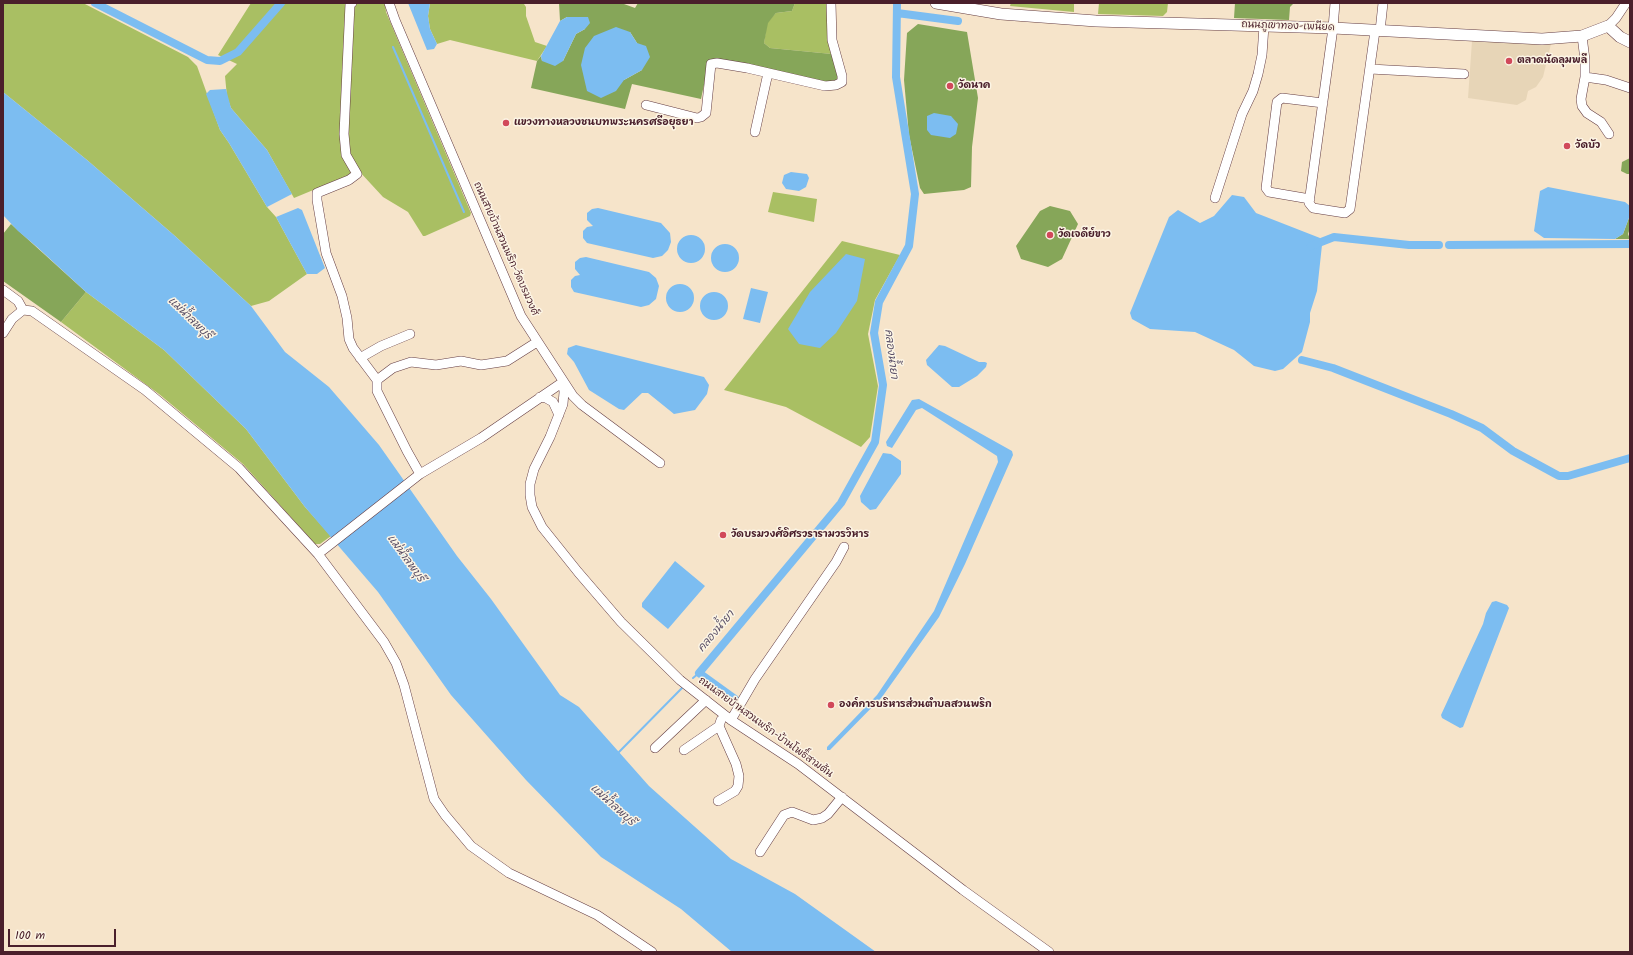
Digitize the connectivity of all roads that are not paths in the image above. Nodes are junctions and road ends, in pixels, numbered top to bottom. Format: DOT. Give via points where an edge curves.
graph roads {
  1 [pos="352,3"];
  2 [pos="389,3"];
  3 [pos="831,3"];
  4 [pos="936,3"];
  5 [pos="1335,3"];
  6 [pos="1383,3"];
  7 [pos="1626,3"];
  8 [pos="1264,26"];
  9 [pos="1608,26"];
  10 [pos="1333,28"];
  11 [pos="1378,31"];
  12 [pos="1582,36"];
  13 [pos="1630,42"];
  14 [pos="1370,69"];
  15 [pos="768,73"];
  16 [pos="1464,74"];
  17 [pos="1585,77"];
  18 [pos="1630,88"];
  19 [pos="1323,103"];
  20 [pos="646,105"];
  21 [pos="754,132"];
  22 [pos="1609,134"];
  23 [pos="1215,198"];
  24 [pos="1310,199"];
  25 [pos="3,291"];
  26 [pos="23,310"];
  27 [pos="3,333"];
  28 [pos="410,334"];
  29 [pos="537,342"];
  30 [pos="360,358"];
  31 [pos="377,380"];
  32 [pos="563,382"];
  33 [pos="540,397"];
  34 [pos="559,415"];
  35 [pos="660,463"];
  36 [pos="418,476"];
  37 [pos="844,547"];
  38 [pos="318,554"];
  39 [pos="706,700"];
  40 [pos="722,713"];
  41 [pos="731,720"];
  42 [pos="719,726"];
  43 [pos="655,748"];
  44 [pos="684,750"];
  45 [pos="842,797"];
  46 [pos="718,801"];
  47 [pos="760,852"];
  48 [pos="652,952"];
  49 [pos="1049,952"];
  1 -- 30 [label="street" via="344,134 346,155 357,174 317,193 317,200 326,253 342,296 349,339"];
  2 -- 29 [label="street, ถนนสายบ้านสวนพริก-วัดบรมวงศ์" via="509,290"];
  3 -- 15 [label="street" via="832,40 842,82 825,86"];
  4 -- 8 [label="main road, ถนนภูเขาทอง-เพนียด" via="1030,17"];
  5 -- 10 [label="street"];
  6 -- 11 [label="street"];
  7 -- 9 [label="street, ถนนภูเขาทอง-เพนียด"];
  8 -- 10 [label="main road, ถนนภูเขาทอง-เพนียด"];
  8 -- 23 [label="street" via="1258,74 1242,114"];
  9 -- 12 [label="main road, ถนนภูเขาทอง-เพนียด"];
  9 -- 13 [label="main road"];
  10 -- 11 [label="main road, ถนนภูเขาทอง-เพนียด"];
  10 -- 19 [label="street"];
  11 -- 12 [label="main road, ถนนภูเขาทอง-เพนียด" via="1542,39"];
  11 -- 14 [label="street"];
  12 -- 17 [label="street"];
  14 -- 16 [label="street"];
  14 -- 24 [label="street" via="1350,209 1345,213 1313,208 1310,206"];
  15 -- 20 [label="street" via="711,64 706,113 702,117 697,118"];
  15 -- 21 [label="street"];
  17 -- 18 [label="street" via="1606,80"];
  17 -- 22 [label="street" via="1582,106 1587,113 1601,122"];
  19 -- 24 [label="street"];
  19 -- 24 [label="street" via="1282,98 1277,102 1267,191"];
  25 -- 26 [label="street" via="18,301"];
  26 -- 27 [label="street" via="12,319"];
  26 -- 38 [label="street" via="32,312 145,390 239,468"];
  28 -- 30 [label="street"];
  29 -- 31 [label="street" via="507,361 481,365 461,361 436,365 411,362 393,368"];
  29 -- 32 [label="street, ถนนสายบ้านสวนพริก-วัดบรมวงศ์"];
  30 -- 31 [label="street"];
  31 -- 36 [label="street" via="377,391"];
  32 -- 33 [label="street"];
  32 -- 34 [label="street, ถนนสายบ้านสวนพริก-บ้านโพธิ์สามต้น" via="564,392"];
  32 -- 35 [label="street, ถนนสายบ้านสวนพริก-วัดบรมวงศ์" via="582,405"];
  33 -- 34 [label="street" via="552,402"];
  33 -- 36 [label="street" via="481,438"];
  34 -- 39 [label="street, ถนนสายบ้านสวนพริก-บ้านโพธิ์สามต้น" via="534,469 530,484 532,507 542,527 621,622 680,680"];
  36 -- 38 [label="street"];
  37 -- 41 [label="street" via="755,678"];
  38 -- 48 [label="street" via="384,642 396,663 434,798 456,830 471,846 509,873 597,915"];
  39 -- 40 [label="street, ถนนสายบ้านสวนพริก-บ้านโพธิ์สามต้น"];
  39 -- 43 [label="street"];
  40 -- 41 [label="street, ถนนสายบ้านสวนพริก-บ้านโพธิ์สามต้น"];
  40 -- 42 [label="street"];
  41 -- 45 [label="street, ถนนสายบ้านสวนพริก-บ้านโพธิ์สามต้น" via="798,764"];
  42 -- 44 [label="street"];
  42 -- 46 [label="street" via="739,776 735,791"];
  45 -- 47 [label="street" via="822,818 812,820 792,812 784,815"];
  45 -- 49 [label="street, ถนนสายบ้านสวนพริก-บ้านโพธิ์สามต้น"];
}
